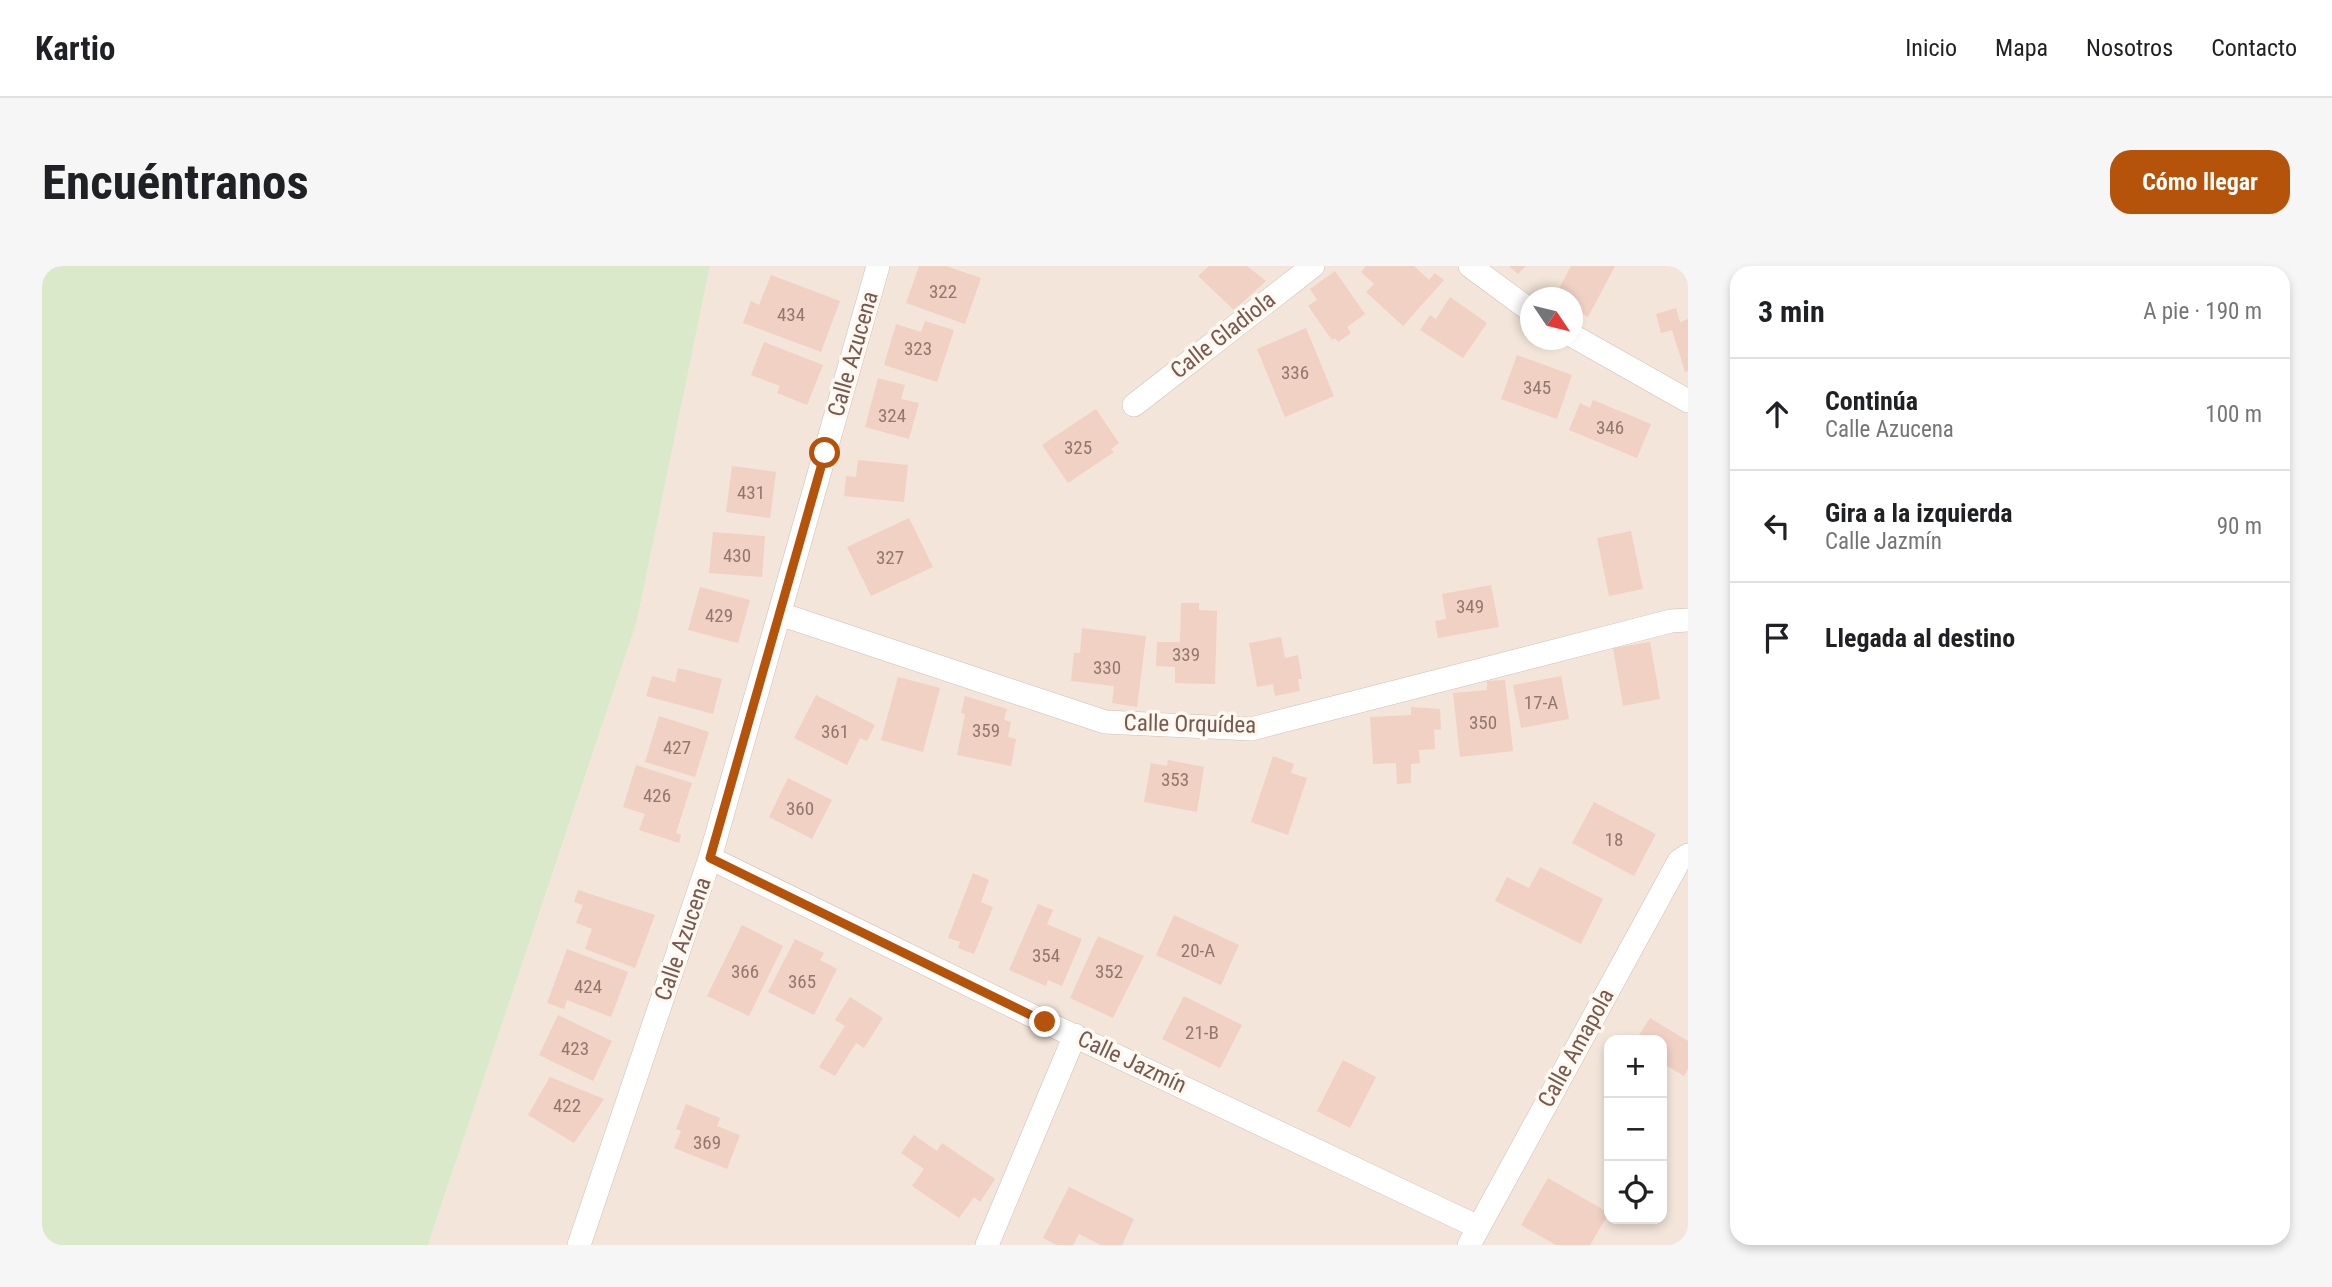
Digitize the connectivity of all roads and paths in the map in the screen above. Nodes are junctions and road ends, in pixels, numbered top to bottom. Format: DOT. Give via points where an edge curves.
graph roads {
  1 [pos="878,266"];
  2 [pos="1313,266"];
  3 [pos="1470,266"];
  4 [pos="1520,303"];
  5 [pos="1583,342"];
  6 [pos="1688,401"];
  7 [pos="1134,405"];
  8 [pos="780,614"];
  9 [pos="1688,620"];
  10 [pos="1688,855"];
  11 [pos="710,858"];
  12 [pos="1075,1035"];
  13 [pos="1474,1236"];
  14 [pos="579,1245"];
  15 [pos="987,1245"];
  1 -- 8 [label="street, Calle Azucena"];
  2 -- 7 [label="street, Calle Gladiola"];
  3 -- 4 [label="street"];
  5 -- 6 [label="street"];
  8 -- 9 [label="street, Calle Orquídea" via="1105,722 1251,729"];
  8 -- 11 [label="street, Calle Azucena"];
  10 -- 13 [label="street, Calle Amapola" via="1679,861"];
  11 -- 12 [label="street, Calle Jazmín"];
  11 -- 14 [label="street, Calle Azucena"];
  12 -- 13 [label="street, Calle Jazmín"];
  12 -- 15 [label="street"];
}
